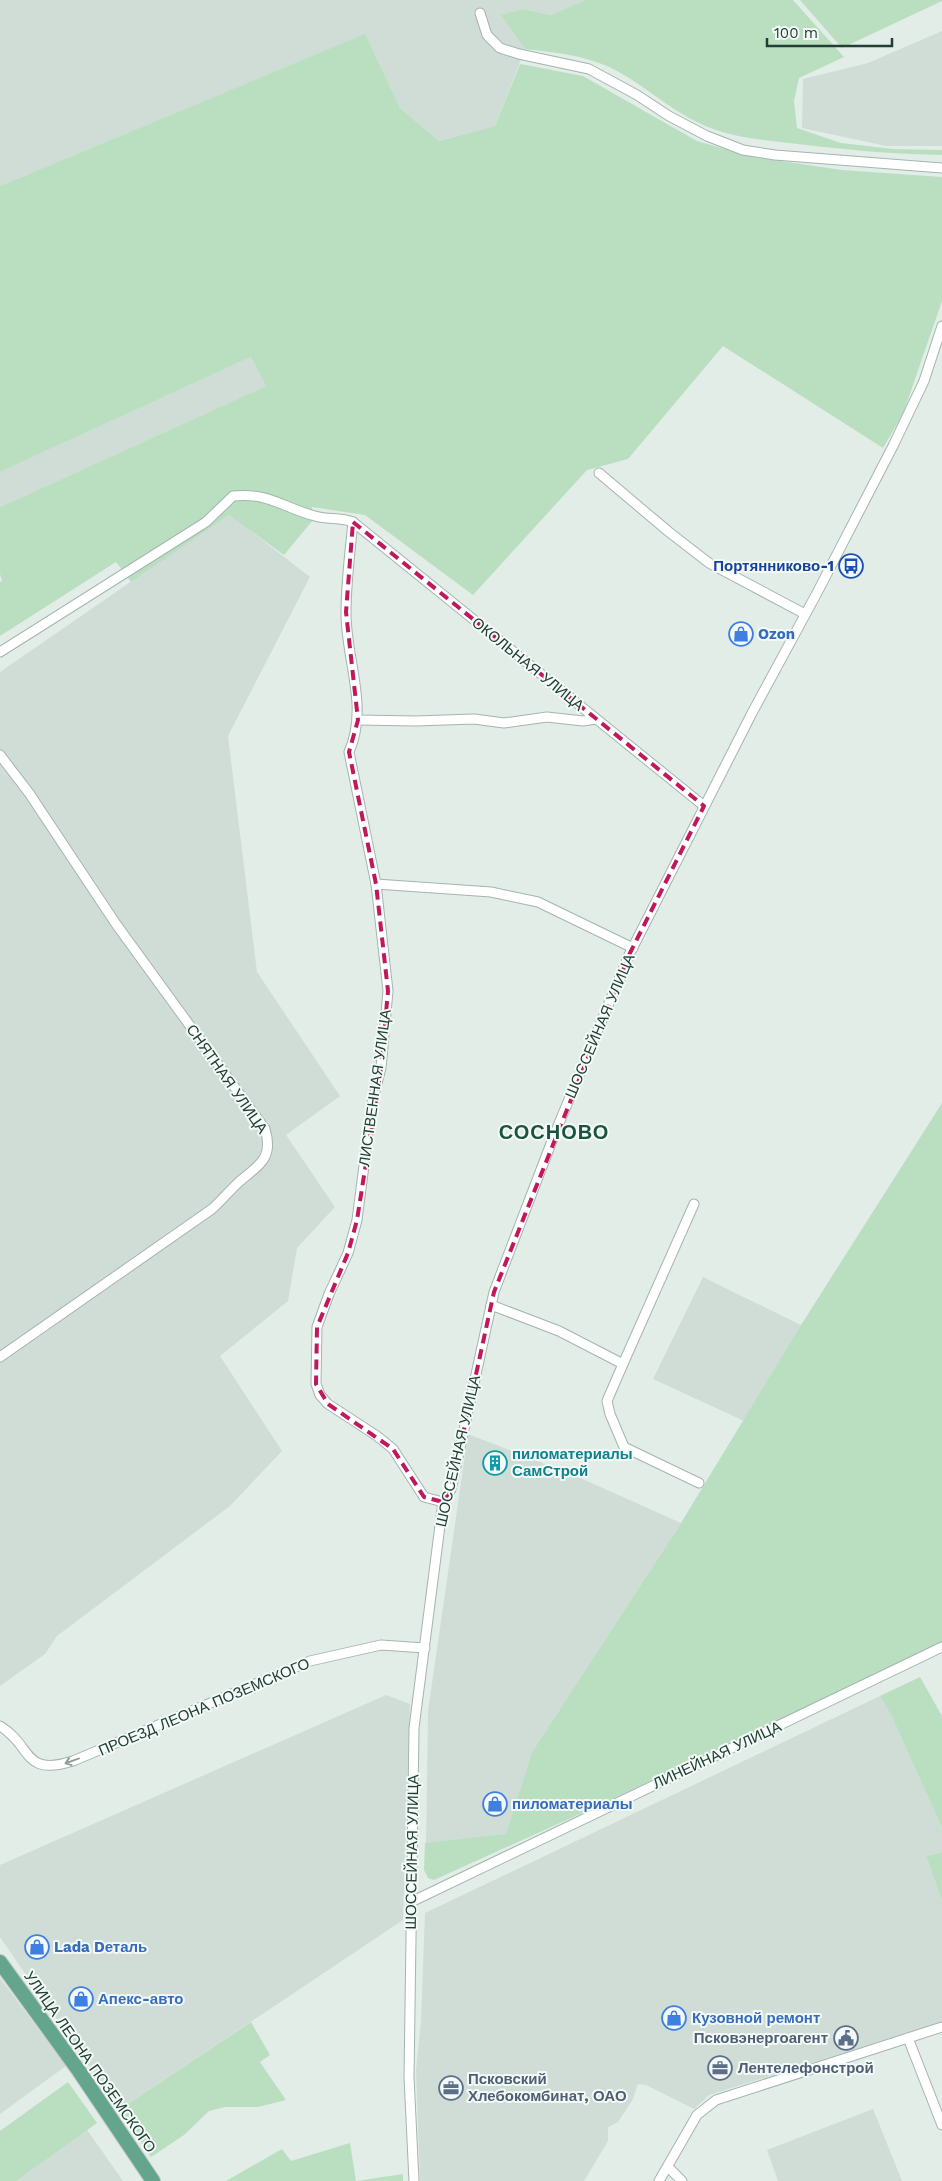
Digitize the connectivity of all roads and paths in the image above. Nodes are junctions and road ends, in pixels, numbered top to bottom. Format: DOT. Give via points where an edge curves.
graph roads {
  1 [pos="480,13"];
  2 [pos="942,168"];
  3 [pos="942,326"];
  4 [pos="599,473"];
  5 [pos="353,522"];
  6 [pos="806,614"];
  7 [pos="0,652"];
  8 [pos="596,719"];
  9 [pos="358,720"];
  10 [pos="0,755"];
  11 [pos="704,806"];
  12 [pos="376,884"];
  13 [pos="633,948"];
  14 [pos="694,1204"];
  15 [pos="491,1305"];
  16 [pos="0,1357"];
  17 [pos="623,1364"];
  18 [pos="699,1483"];
  19 [pos="443,1502"];
  20 [pos="942,1647"];
  21 [pos="425,1648"];
  22 [pos="0,1726"];
  23 [pos="411,1902"];
  24 [pos="0,1962"];
  25 [pos="942,2027"];
  26 [pos="908,2038"];
  27 [pos="942,2125"];
  28 [pos="668,2167"];
  29 [pos="153,2181"];
  30 [pos="414,2181"];
  31 [pos="659,2181"];
  32 [pos="682,2181"];
  1 -- 2 [label="street" via="487,35 500,48 589,68 669,116 742,150"];
  3 -- 6 [label="street, ШОССЕЙНАЯ УЛИЦА" via="924,380"];
  4 -- 6 [label="street" via="709,563"];
  5 -- 7 [label="street" via="316,517 254,494 233,496 206,522"];
  5 -- 8 [label="street, ОКОЛЬНАЯ УЛИЦА"];
  5 -- 9 [label="street, ЛИСТВЕННАЯ УЛИЦА" via="346,612 347,646"];
  6 -- 11 [label="street, ШОССЕЙНАЯ УЛИЦА"];
  8 -- 9 [label="street" via="583,721 547,717 504,723 474,719"];
  8 -- 11 [label="street, ОКОЛЬНАЯ УЛИЦА"];
  9 -- 12 [label="street, ЛИСТВЕННАЯ УЛИЦА" via="350,752"];
  10 -- 16 [label="street, СНЯТНАЯ УЛИЦА" via="116,924 265,1129 268,1144 262,1164 212,1209"];
  11 -- 13 [label="street, ШОССЕЙНАЯ УЛИЦА"];
  12 -- 13 [label="street" via="492,892 538,902"];
  12 -- 19 [label="street, ЛИСТВЕННАЯ УЛИЦА" via="388,991 381,1068 372,1103 348,1253 317,1327 316,1384 328,1404 393,1450 424,1497"];
  13 -- 15 [label="street, ШОССЕЙНАЯ УЛИЦА" via="555,1133"];
  14 -- 17 [label="street"];
  15 -- 17 [label="street" via="560,1331"];
  15 -- 19 [label="street, ШОССЕЙНАЯ УЛИЦА" via="451,1488"];
  17 -- 18 [label="street" via="607,1401 624,1447"];
  19 -- 21 [label="street, ШОССЕЙНАЯ УЛИЦА"];
  20 -- 23 [label="street, ЛИНЕЙНАЯ УЛИЦА"];
  21 -- 22 [label="street, ПРОЕЗД ЛЕОНА ПОЗЕМСКОГО, one-way" via="381,1645 310,1661 57,1766 36,1762"];
  21 -- 23 [label="street, ШОССЕЙНАЯ УЛИЦА" via="414,1728"];
  23 -- 30 [label="street, ШОССЕЙНАЯ УЛИЦА" via="409,2078"];
  24 -- 29 [label="main road, УЛИЦА ЛЕОНА ПОЗЕМСКОГО"];
  25 -- 26 [label="street"];
  26 -- 27 [label="street"];
  26 -- 28 [label="street" via="716,2100 696,2115"];
  28 -- 31 [label="street"];
  28 -- 32 [label="street"];
}
